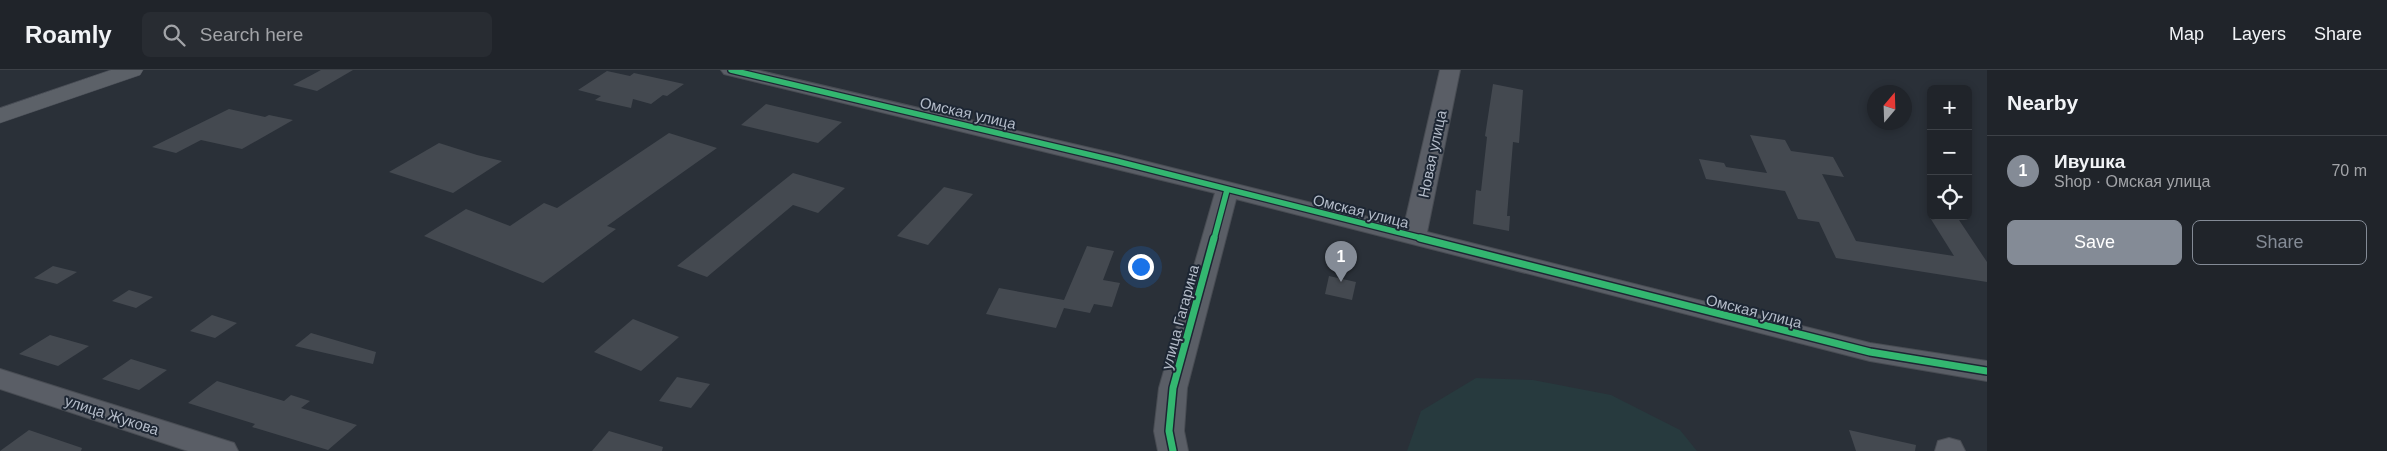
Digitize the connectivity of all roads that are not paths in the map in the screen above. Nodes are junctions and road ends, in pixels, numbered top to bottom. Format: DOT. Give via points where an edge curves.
graph roads {
  1 [pos="96,70"];
  2 [pos="132,70"];
  3 [pos="731,70"];
  4 [pos="1450,70"];
  5 [pos="0,102"];
  6 [pos="0,116"];
  7 [pos="1227,190"];
  8 [pos="1414,237"];
  9 [pos="1987,371"];
  10 [pos="0,379"];
  11 [pos="1167,444"];
  12 [pos="224,451"];
  1 -- 5 [label="main road"];
  2 -- 6 [label="main road"];
  3 -- 7 [label="street, Омская улица"];
  4 -- 8 [label="street, Новая улица"];
  7 -- 8 [label="street, Омская улица"];
  7 -- 11 [label="street, улица Гагарина" via="1173,388"];
  8 -- 9 [label="street, Омская улица" via="1870,352"];
  10 -- 12 [label="street, улица Жукова"];
}
